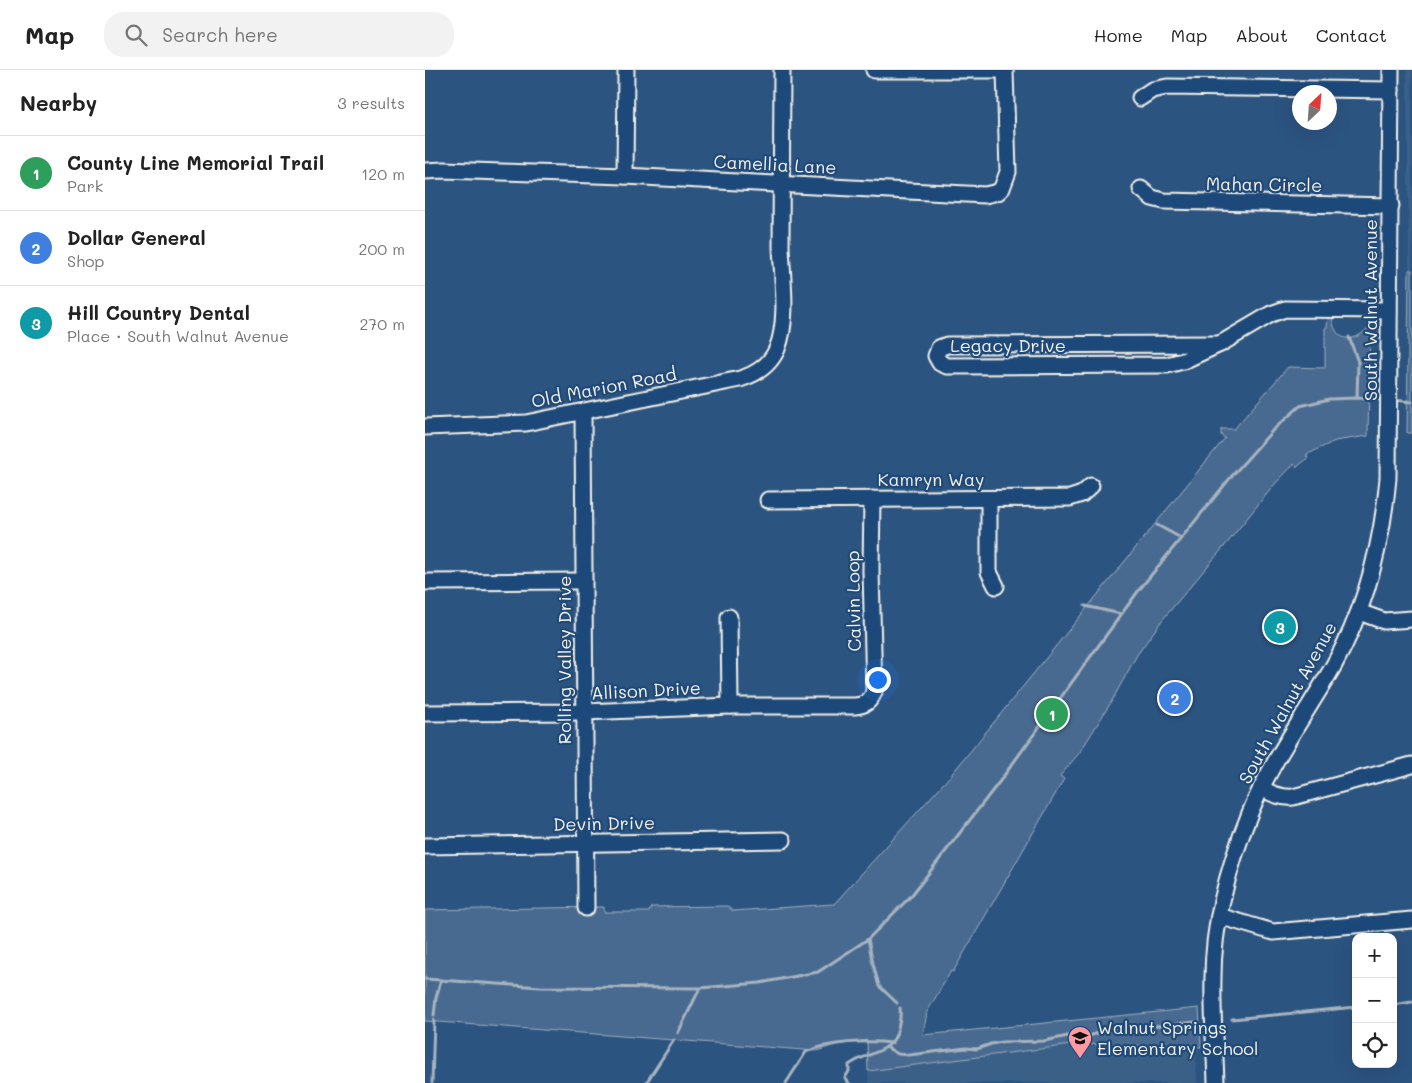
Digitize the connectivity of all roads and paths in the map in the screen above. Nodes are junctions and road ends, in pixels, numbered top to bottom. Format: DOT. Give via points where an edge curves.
graph roads {
  1 [pos="626,70"];
  2 [pos="782,70"];
  3 [pos="874,70"];
  4 [pos="1005,70"];
  5 [pos="1391,70"];
  6 [pos="1391,90"];
  7 [pos="1139,98"];
  8 [pos="425,171"];
  9 [pos="625,176"];
  10 [pos="781,184"];
  11 [pos="1141,189"];
  12 [pos="1391,206"];
  13 [pos="1389,310"];
  14 [pos="1220,344"];
  15 [pos="583,412"];
  16 [pos="425,427"];
  17 [pos="1091,486"];
  18 [pos="989,498"];
  19 [pos="872,499"];
  20 [pos="768,500"];
  21 [pos="584,581"];
  22 [pos="425,582"];
  23 [pos="996,586"];
  24 [pos="1359,612"];
  25 [pos="729,617"];
  26 [pos="1412,620"];
  27 [pos="869,701"];
  28 [pos="730,706"];
  29 [pos="584,712"];
  30 [pos="425,713"];
  31 [pos="1412,765"];
  32 [pos="1261,788"];
  33 [pos="783,840"];
  34 [pos="585,843"];
  35 [pos="425,846"];
  36 [pos="586,908"];
  37 [pos="1219,916"];
  38 [pos="1412,920"];
  39 [pos="1216,1083"];
  1 -- 9 [label="street"];
  2 -- 10 [label="street"];
  3 -- 4 [label="street"];
  4 -- 10 [label="street, Camellia Lane" via="1008,172 998,192 985,195"];
  5 -- 6 [label="street, South Walnut Avenue"];
  6 -- 7 [label="street" via="1167,87 1152,90"];
  6 -- 12 [label="street, South Walnut Avenue"];
  8 -- 9 [label="street, Camellia Lane"];
  9 -- 10 [label="street, Camellia Lane"];
  10 -- 15 [label="street, Old Marion Road" via="783,313 777,349 764,367 749,377"];
  11 -- 12 [label="street, Mahan Circle" via="1152,198 1165,201"];
  12 -- 13 [label="street, South Walnut Avenue"];
  13 -- 14 [label="street, Legacy Drive" via="1351,315 1292,308 1278,311"];
  13 -- 24 [label="street, South Walnut Avenue" via="1388,478 1378,551"];
  14 -- 14 [label="street, Legacy Drive" via="947,345 939,348 937,356 939,363 947,366 1167,365"];
  15 -- 16 [label="street, Old Marion Road" via="517,424"];
  15 -- 21 [label="street, Rolling Valley Drive"];
  17 -- 18 [label="street, Kamryn Way" via="1070,498"];
  18 -- 19 [label="street, Kamryn Way"];
  18 -- 23 [label="street" via="989,572"];
  19 -- 20 [label="street, Kamryn Way"];
  19 -- 27 [label="street, Calvin Loop" via="874,692"];
  21 -- 22 [label="street"];
  21 -- 29 [label="street, Rolling Valley Drive"];
  24 -- 26 [label="street" via="1384,621"];
  24 -- 32 [label="street, South Walnut Avenue" via="1334,665"];
  25 -- 28 [label="street"];
  27 -- 28 [label="street, Allison Drive" via="855,706"];
  28 -- 29 [label="street, Allison Drive"];
  29 -- 30 [label="street, Allison Drive"];
  29 -- 34 [label="street, Rolling Valley Drive"];
  31 -- 32 [label="street" via="1293,797 1284,798"];
  32 -- 37 [label="street, South Walnut Avenue" via="1231,863"];
  33 -- 34 [label="street, Devin Drive"];
  34 -- 35 [label="street, Devin Drive"];
  34 -- 36 [label="street, Rolling Valley Drive"];
  37 -- 38 [label="street" via="1273,932"];
  37 -- 39 [label="street, South Walnut Avenue" via="1213,977"];
}
